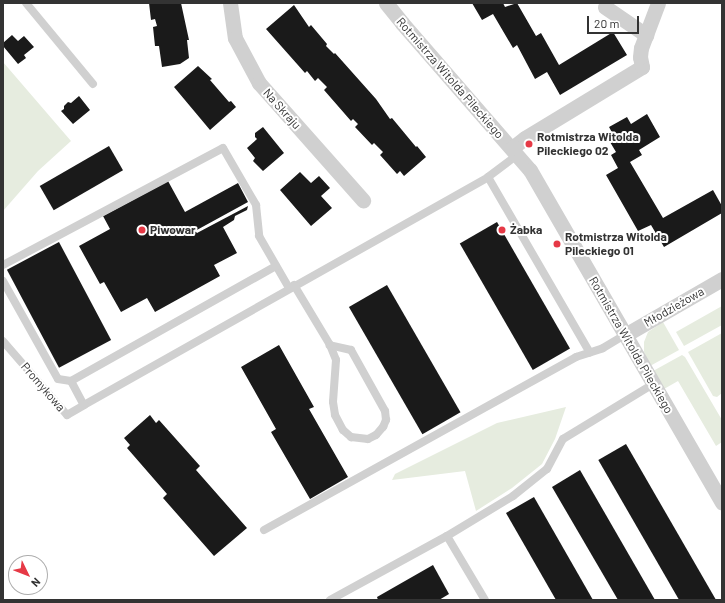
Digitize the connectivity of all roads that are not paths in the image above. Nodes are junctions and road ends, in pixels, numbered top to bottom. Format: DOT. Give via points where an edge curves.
graph roads {
  1 [pos="26,3"];
  2 [pos="230,3"];
  3 [pos="386,3"];
  4 [pos="658,3"];
  5 [pos="605,7"];
  6 [pos="646,35"];
  7 [pos="94,84"];
  8 [pos="515,151"];
  9 [pos="488,177"];
  10 [pos="363,200"];
  11 [pos="3,265"];
  12 [pos="276,266"];
  13 [pos="722,280"];
  14 [pos="3,281"];
  15 [pos="291,287"];
  16 [pos="625,335"];
  17 [pos="3,341"];
  18 [pos="330,345"];
  19 [pos="590,353"];
  20 [pos="71,381"];
  21 [pos="653,384"];
  22 [pos="84,405"];
  23 [pos="722,503"];
  24 [pos="264,530"];
  25 [pos="447,536"];
  26 [pos="330,600"];
  27 [pos="484,600"];
  1 -- 7 [label="lane"];
  2 -- 10 [label="street, Na Skraju" via="235,38 259,83"];
  3 -- 8 [label="street, Rotmistrza Witolda Pileckiego"];
  4 -- 6 [label="street"];
  5 -- 6 [label="street"];
  6 -- 8 [label="street" via="641,48 642,67 525,138"];
  8 -- 9 [label="lane"];
  8 -- 16 [label="street, Rotmistrza Witolda Pileckiego" via="534,177"];
  9 -- 15 [label="lane"];
  9 -- 19 [label="lane"];
  11 -- 12 [label="lane" via="223,148 256,205 259,236"];
  12 -- 15 [label="lane"];
  12 -- 20 [label="lane"];
  13 -- 16 [label="street, Młodzieżowa"];
  14 -- 20 [label="lane" via="58,379"];
  15 -- 18 [label="lane"];
  15 -- 22 [label="lane"];
  16 -- 19 [label="lane"];
  16 -- 21 [label="street, Rotmistrza Witolda Pileckiego"];
  17 -- 22 [label="lane, Promykowa" via="67,414"];
  18 -- 18 [label="lane" via="336,360 333,402 335,416 343,430 351,437 368,439 383,427 386,411 351,350"];
  19 -- 24 [label="lane" via="576,357"];
  20 -- 22 [label="lane"];
  21 -- 23 [label="street, Rotmistrza Witolda Pileckiego"];
  21 -- 25 [label="lane" via="563,439 547,469 535,480"];
  25 -- 26 [label="lane"];
  25 -- 27 [label="lane"];
}
